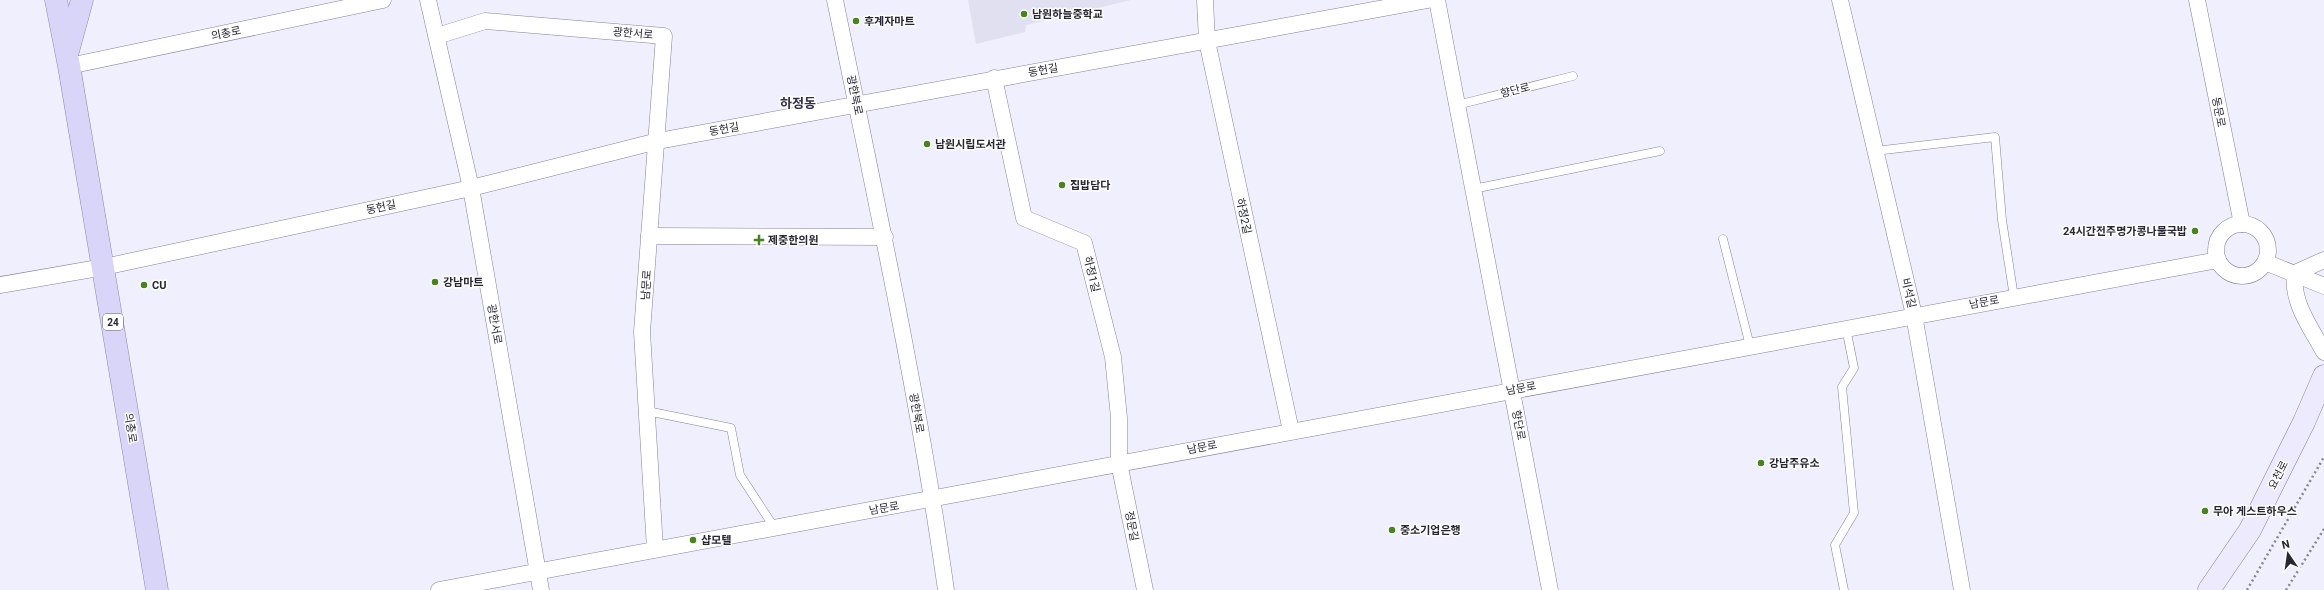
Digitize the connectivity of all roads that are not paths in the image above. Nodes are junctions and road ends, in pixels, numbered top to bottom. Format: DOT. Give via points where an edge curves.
graph roads {
  1 [pos="56,0"];
  2 [pos="82,0"];
  3 [pos="384,0"];
  4 [pos="428,0"];
  5 [pos="835,0"];
  6 [pos="1205,0"];
  7 [pos="1428,0"];
  8 [pos="1437,0"];
  9 [pos="1840,0"];
  10 [pos="2197,0"];
  11 [pos="437,36"];
  12 [pos="1206,41"];
  13 [pos="68,60"];
  14 [pos="1573,76"];
  15 [pos="994,78"];
  16 [pos="856,104"];
  17 [pos="1457,104"];
  18 [pos="658,141"];
  19 [pos="1660,151"];
  20 [pos="1876,151"];
  21 [pos="471,188"];
  22 [pos="1473,189"];
  23 [pos="2242,224"];
  24 [pos="649,236"];
  25 [pos="885,237"];
  26 [pos="1723,239"];
  27 [pos="2218,260"];
  28 [pos="2324,260"];
  29 [pos="2265,262"];
  30 [pos="104,267"];
  31 [pos="2295,273"];
  32 [pos="0,285"];
  33 [pos="2324,286"];
  34 [pos="2014,297"];
  35 [pos="1914,315"];
  36 [pos="1846,328"];
  37 [pos="1750,346"];
  38 [pos="2324,352"];
  39 [pos="2324,376"];
  40 [pos="1512,390"];
  41 [pos="647,410"];
  42 [pos="1291,431"];
  43 [pos="1119,463"];
  44 [pos="933,500"];
  45 [pos="774,527"];
  46 [pos="655,549"];
  47 [pos="538,573"];
  48 [pos="157,590"];
  49 [pos="439,590"];
  50 [pos="541,590"];
  51 [pos="946,590"];
  52 [pos="1145,590"];
  53 [pos="1550,590"];
  54 [pos="1844,590"];
  55 [pos="1962,590"];
  56 [pos="2209,590"];
  1 -- 13 [label="main road, 의총로 / 24"];
  2 -- 13 [label="main road, 24"];
  3 -- 13 [label="street, 의총로"];
  4 -- 11 [label="street, 광한서로"];
  5 -- 16 [label="street, 광한북로"];
  6 -- 12 [label="street, 하정2길"];
  7 -- 12 [label="street, 동헌길"];
  8 -- 17 [label="street, 향단로"];
  9 -- 20 [label="street, 비석길"];
  10 -- 23 [label="street, 동문로"];
  11 -- 18 [label="street, 광한서로" via="485,21 664,36"];
  11 -- 21 [label="street, 광한서로"];
  12 -- 15 [label="street, 동헌길"];
  12 -- 42 [label="street, 하정2길"];
  13 -- 30 [label="main road, 의총로 / 24"];
  14 -- 17 [label="lane, 향단로"];
  15 -- 16 [label="street, 동헌길"];
  15 -- 43 [label="street, 하정1길" via="1024,218 1084,243 1113,357 1119,418"];
  16 -- 18 [label="street, 동헌길"];
  16 -- 25 [label="street, 광한북로"];
  17 -- 22 [label="street, 향단로"];
  18 -- 21 [label="street, 동헌길"];
  18 -- 24 [label="street, 남문로"];
  19 -- 22 [label="lane"];
  20 -- 34 [label="lane" via="1995,137 2002,220"];
  20 -- 35 [label="street, 비석길"];
  21 -- 30 [label="street, 동헌길"];
  21 -- 47 [label="street, 광한서로"];
  22 -- 40 [label="street, 향단로"];
  23 -- 27 [label="street" via="2226,229 2220,235 2216,251"];
  23 -- 29 [label="street" via="2258,229 2264,235 2268,250"];
  24 -- 25 [label="street"];
  24 -- 41 [label="street, 남문로" via="642,332"];
  25 -- 44 [label="street, 광한북로"];
  26 -- 37 [label="lane"];
  27 -- 29 [label="street" via="2229,272 2244,276 2258,270"];
  27 -- 34 [label="street, 남문로"];
  28 -- 31 [label="street"];
  29 -- 31 [label="street"];
  30 -- 32 [label="street"];
  30 -- 48 [label="main road, 의총로 / 24"];
  31 -- 33 [label="street"];
  31 -- 38 [label="street" via="2294,283 2299,304"];
  34 -- 35 [label="street, 남문로"];
  35 -- 36 [label="street, 남문로"];
  35 -- 55 [label="street, 비석길"];
  36 -- 37 [label="street, 남문로"];
  36 -- 54 [label="lane" via="1854,368 1842,387 1854,513 1835,545"];
  37 -- 40 [label="street, 남문로"];
  39 -- 56 [label="street, 요천로" via="2250,530"];
  40 -- 42 [label="street, 남문로"];
  40 -- 53 [label="street, 향단로"];
  41 -- 45 [label="lane" via="731,428 740,475"];
  41 -- 46 [label="street, 남문로"];
  42 -- 43 [label="street, 남문로"];
  43 -- 44 [label="street, 남문로"];
  43 -- 52 [label="street, 정문길"];
  44 -- 45 [label="street, 남문로"];
  44 -- 51 [label="street, 광한북로"];
  45 -- 46 [label="street, 남문로"];
  46 -- 47 [label="street, 남문로"];
  47 -- 49 [label="street, 남문로"];
  47 -- 50 [label="street, 광한서로"];
}
